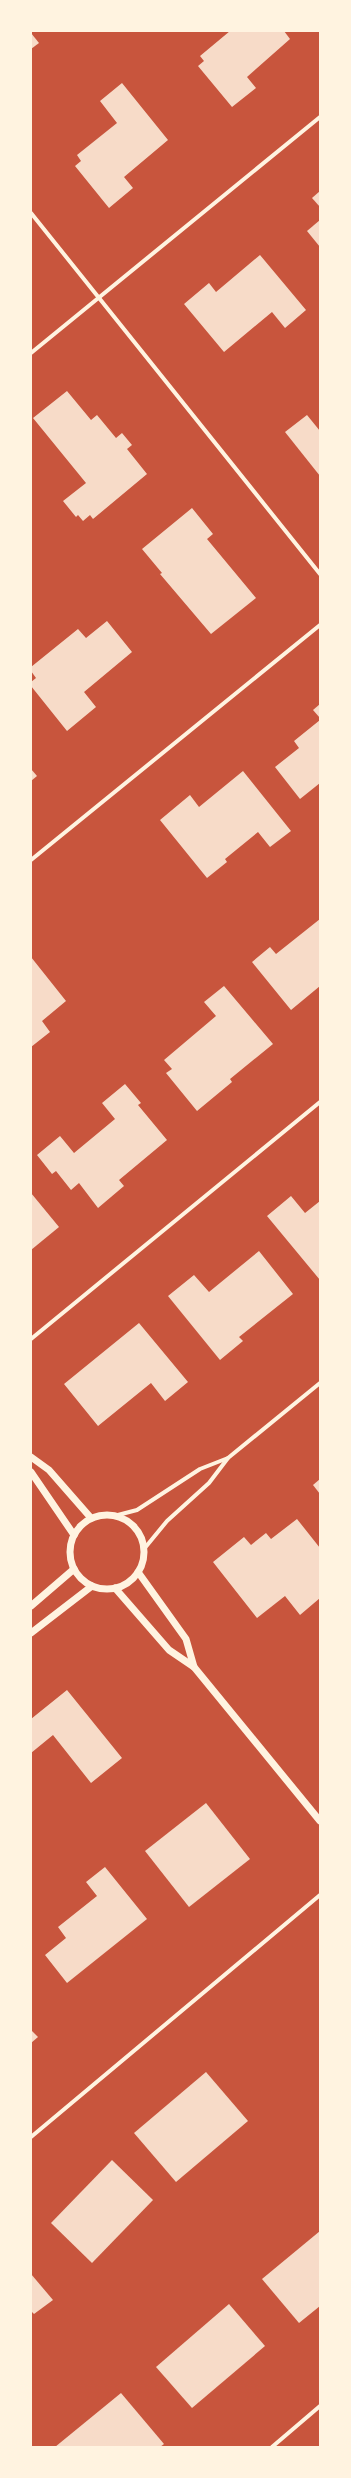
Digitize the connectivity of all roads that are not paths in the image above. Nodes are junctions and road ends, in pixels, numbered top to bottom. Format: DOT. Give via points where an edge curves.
graph roads {
  1 [pos="320,117"];
  2 [pos="31,213"];
  3 [pos="100,298"];
  4 [pos="31,353"];
  5 [pos="320,574"];
  6 [pos="320,625"];
  7 [pos="31,860"];
  8 [pos="320,1102"];
  9 [pos="31,1339"];
  10 [pos="320,1383"];
  11 [pos="31,1457"];
  12 [pos="228,1458"];
  13 [pos="31,1472"];
  14 [pos="114,1516"];
  15 [pos="91,1518"];
  16 [pos="74,1535"];
  17 [pos="144,1549"];
  18 [pos="74,1569"];
  19 [pos="138,1572"];
  20 [pos="92,1586"];
  21 [pos="115,1588"];
  22 [pos="31,1606"];
  23 [pos="31,1633"];
  24 [pos="194,1667"];
  25 [pos="320,1821"];
  26 [pos="320,1895"];
  27 [pos="31,2137"];
  28 [pos="320,2406"];
  29 [pos="272,2447"];
  1 -- 3 [label="street"];
  2 -- 3 [label="street"];
  3 -- 4 [label="street"];
  3 -- 5 [label="street"];
  6 -- 7 [label="street"];
  8 -- 9 [label="street"];
  10 -- 12 [label="street"];
  11 -- 15 [label="street" via="49,1470"];
  12 -- 14 [label="street" via="200,1468 137,1510"];
  12 -- 17 [label="street" via="209,1483 167,1521"];
  13 -- 16 [label="street"];
  14 -- 15 [label="street" via="102,1515"];
  14 -- 17 [label="street" via="135,1527"];
  15 -- 16 [label="street" via="81,1525"];
  16 -- 18 [label="street" via="70,1546 70,1558"];
  17 -- 19 [label="street" via="143,1561"];
  18 -- 20 [label="street"];
  18 -- 22 [label="street"];
  19 -- 21 [label="street" via="132,1579"];
  19 -- 24 [label="street" via="186,1638"];
  20 -- 21 [label="street"];
  20 -- 23 [label="street"];
  21 -- 24 [label="street" via="169,1650"];
  24 -- 25 [label="street"];
  26 -- 27 [label="street"];
  28 -- 29 [label="street"];
}
